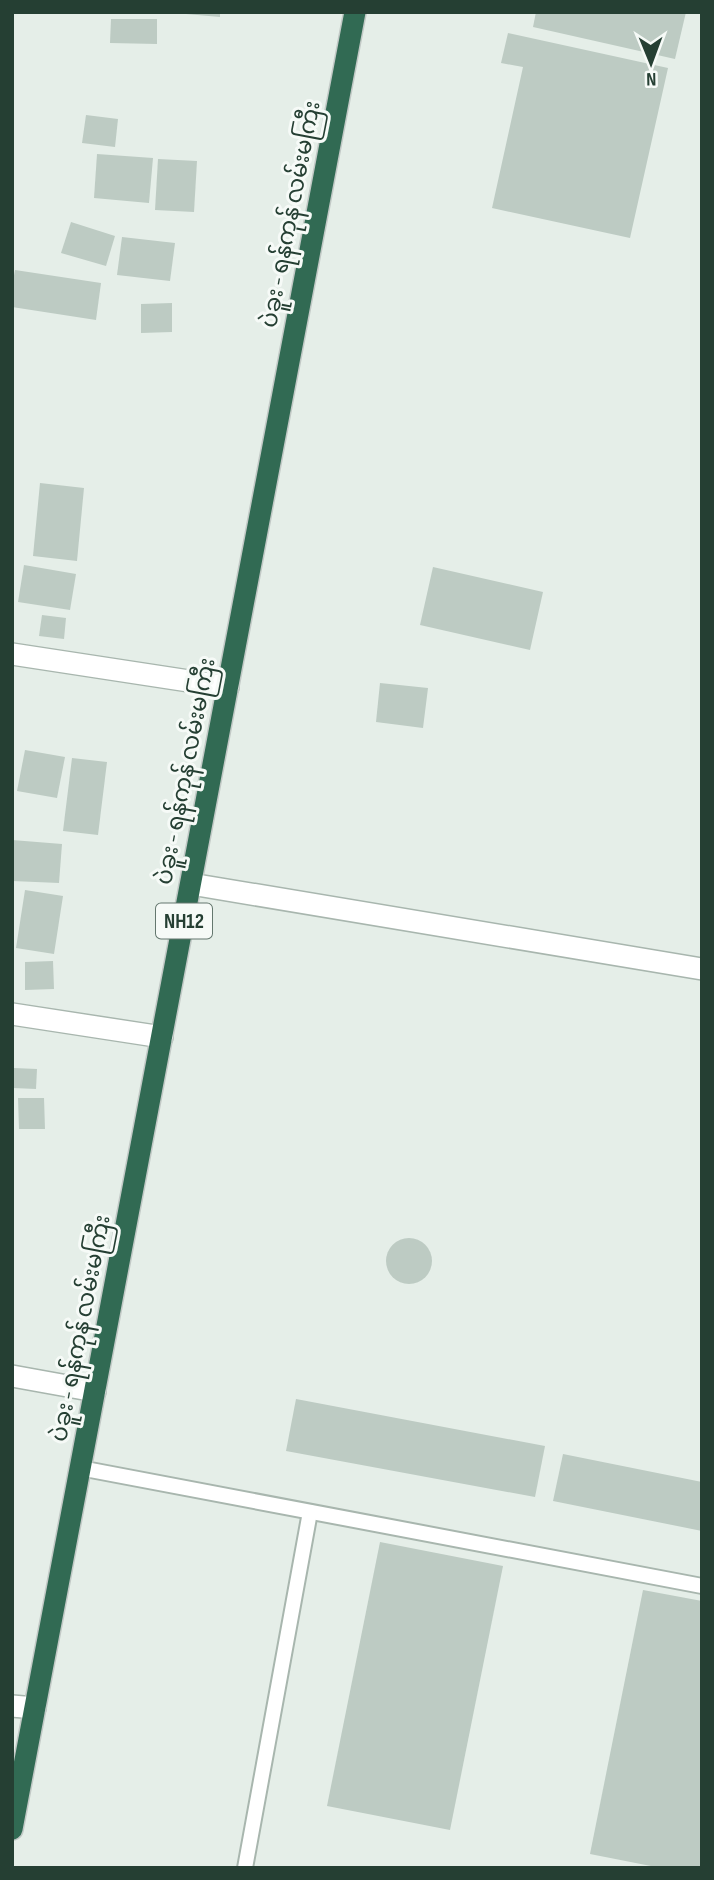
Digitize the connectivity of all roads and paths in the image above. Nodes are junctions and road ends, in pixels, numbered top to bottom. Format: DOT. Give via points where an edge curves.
graph roads {
  1 [pos="355,12"];
  2 [pos="12,654"];
  3 [pos="228,687"];
  4 [pos="191,884"];
  5 [pos="702,969"];
  6 [pos="12,1014"];
  7 [pos="162,1037"];
  8 [pos="12,1376"];
  9 [pos="95,1391"];
  10 [pos="80,1468"];
  11 [pos="310,1512"];
  12 [pos="702,1586"];
  13 [pos="12,1706"];
  14 [pos="35,1708"];
  15 [pos="12,1829"];
  16 [pos="245,1868"];
  1 -- 3 [label="highway, ပဲခူး - ရန်ကုန် လမ်းမကြီး / NH12"];
  2 -- 3 [label="street"];
  3 -- 4 [label="highway, ပဲခူး - ရန်ကုန် လမ်းမကြီး / NH12"];
  4 -- 5 [label="street"];
  4 -- 7 [label="highway, ပဲခူး - ရန်ကုန် လမ်းမကြီး / NH12"];
  6 -- 7 [label="street"];
  7 -- 9 [label="highway, ပဲခူး - ရန်ကုန် လမ်းမကြီး / NH12"];
  8 -- 9 [label="street"];
  9 -- 10 [label="highway, ပဲခူး - ရန်ကုန် လမ်းမကြီး / NH12"];
  10 -- 11 [label="lane"];
  10 -- 14 [label="highway, ပဲခူး - ရန်ကုန် လမ်းမကြီး / NH12"];
  11 -- 12 [label="lane"];
  11 -- 16 [label="lane"];
  13 -- 14 [label="street"];
  14 -- 15 [label="highway, ပဲခူး - ရန်ကုန် လမ်းမကြီး / NH12"];
}
